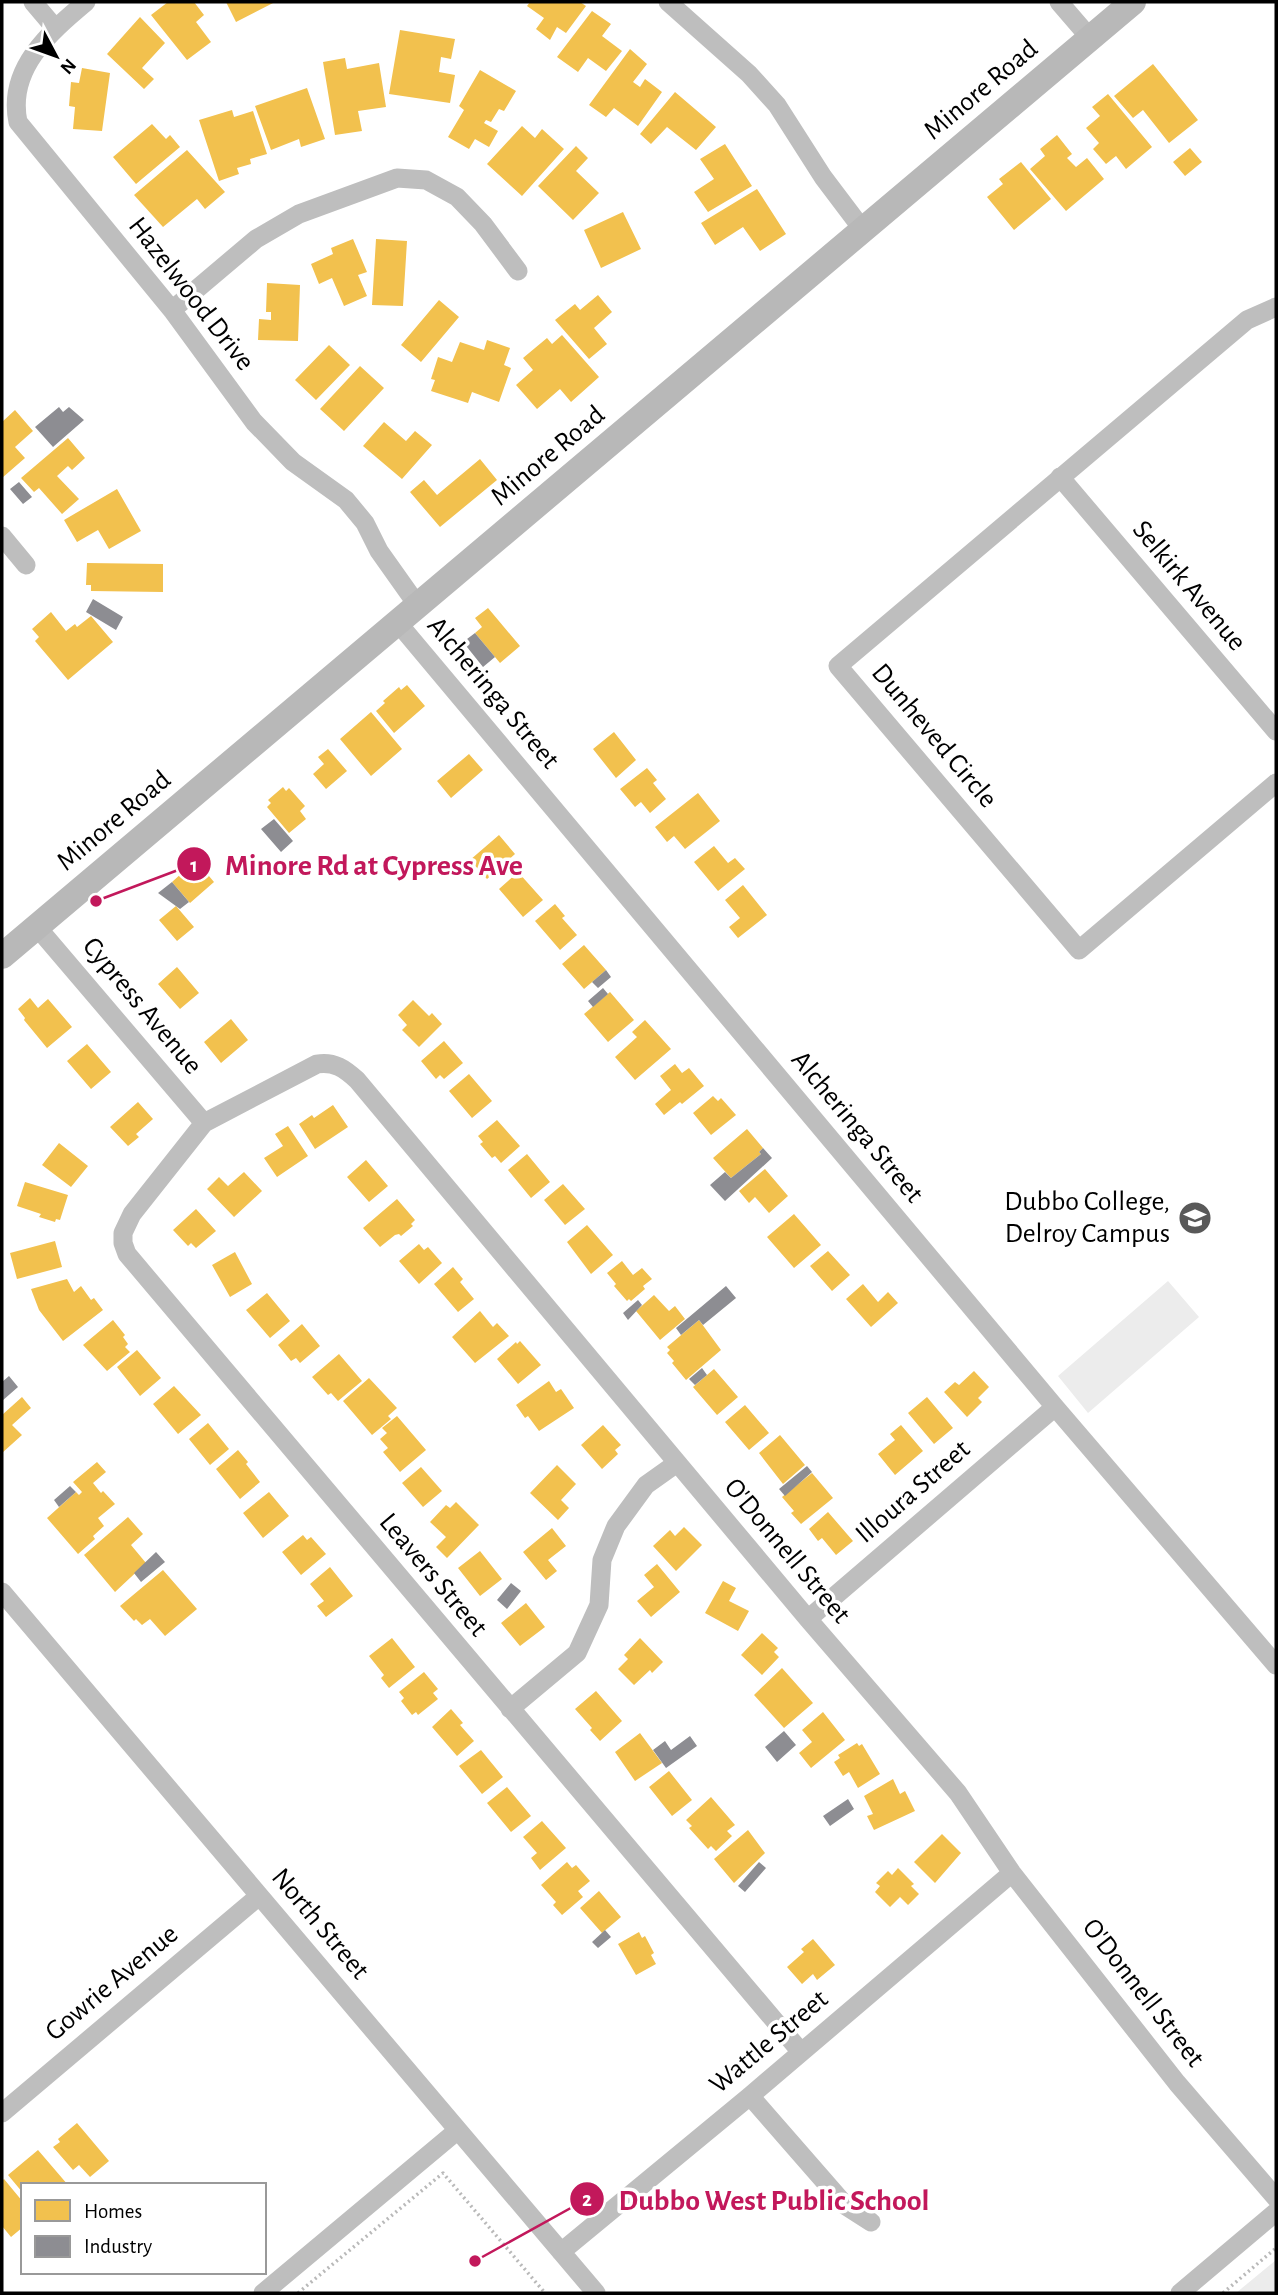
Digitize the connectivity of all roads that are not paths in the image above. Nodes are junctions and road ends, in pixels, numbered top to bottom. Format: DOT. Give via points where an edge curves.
graph roads {
  1 [pos="33,2"];
  2 [pos="86,2"];
  3 [pos="668,2"];
  4 [pos="1059,2"];
  5 [pos="1133,2"];
  6 [pos="55,28"];
  7 [pos="1090,38"];
  8 [pos="8,109"];
  9 [pos="863,230"];
  10 [pos="518,271"];
  11 [pos="1276,307"];
  12 [pos="172,310"];
  13 [pos="1060,477"];
  14 [pos="2,536"];
  15 [pos="26,565"];
  16 [pos="418,606"];
  17 [pos="398,623"];
  18 [pos="1276,732"];
  19 [pos="1276,783"];
  20 [pos="37,927"];
  21 [pos="2,956"];
  22 [pos="204,1123"];
  23 [pos="1055,1407"];
  24 [pos="677,1463"];
  25 [pos="2,1592"];
  26 [pos="808,1619"];
  27 [pos="1276,1665"];
  28 [pos="510,1709"];
  29 [pos="1012,1873"];
  30 [pos="259,1896"];
  31 [pos="800,2052"];
  32 [pos="750,2095"];
  33 [pos="2,2113"];
  34 [pos="458,2130"];
  35 [pos="1276,2198"];
  36 [pos="1276,2212"];
  37 [pos="871,2221"];
  38 [pos="561,2252"];
  39 [pos="263,2293"];
  40 [pos="596,2293"];
  41 [pos="1180,2293"];
  1 -- 6 [label="street"];
  2 -- 6 [label="street, Hazelwood Drive"];
  3 -- 9 [label="street" via="777,105"];
  4 -- 7 [label="street"];
  5 -- 7 [label="street, Minore Road"];
  6 -- 8 [label="street, Hazelwood Drive" via="32,56"];
  7 -- 9 [label="street, Minore Road"];
  8 -- 12 [label="street, Hazelwood Drive"];
  9 -- 16 [label="street, Minore Road"];
  10 -- 12 [label="street" via="457,197 426,180 397,178 299,214 256,239"];
  11 -- 13 [label="street, Dunheved Circle" via="1247,320"];
  12 -- 16 [label="street, Hazelwood Drive" via="254,422 293,462 346,500"];
  13 -- 18 [label="street, Selkirk Avenue"];
  13 -- 19 [label="street, Dunheved Circle" via="838,666 1079,950"];
  14 -- 15 [label="street"];
  16 -- 17 [label="street, Minore Road"];
  17 -- 20 [label="street, Minore Road"];
  17 -- 23 [label="street, Alcheringa Street"];
  20 -- 21 [label="street, Minore Road"];
  20 -- 22 [label="street, Cypress Avenue"];
  22 -- 24 [label="street, O'Donnell Street" via="317,1064 328,1062 348,1072"];
  22 -- 28 [label="street, Leavers Street" via="132,1214 123,1233 127,1254"];
  23 -- 26 [label="street, Illoura Street"];
  23 -- 27 [label="street, Alcheringa Street"];
  24 -- 26 [label="street, O'Donnell Street"];
  24 -- 28 [label="street" via="646,1485 616,1525 602,1560 599,1605 577,1653"];
  25 -- 30 [label="street, North Street"];
  26 -- 29 [label="street, O'Donnell Street" via="958,1793"];
  28 -- 31 [label="street, Leavers Street"];
  29 -- 31 [label="street, Wattle Street"];
  29 -- 35 [label="street, O'Donnell Street" via="1177,2083"];
  30 -- 33 [label="street, Gowrie Avenue"];
  30 -- 34 [label="street, North Street"];
  31 -- 32 [label="street, Wattle Street"];
  32 -- 37 [label="street" via="846,2206"];
  32 -- 38 [label="street, Wattle Street"];
  34 -- 38 [label="street, North Street"];
  34 -- 39 [label="street"];
  36 -- 41 [label="street"];
  38 -- 40 [label="street, North Street"];
}
